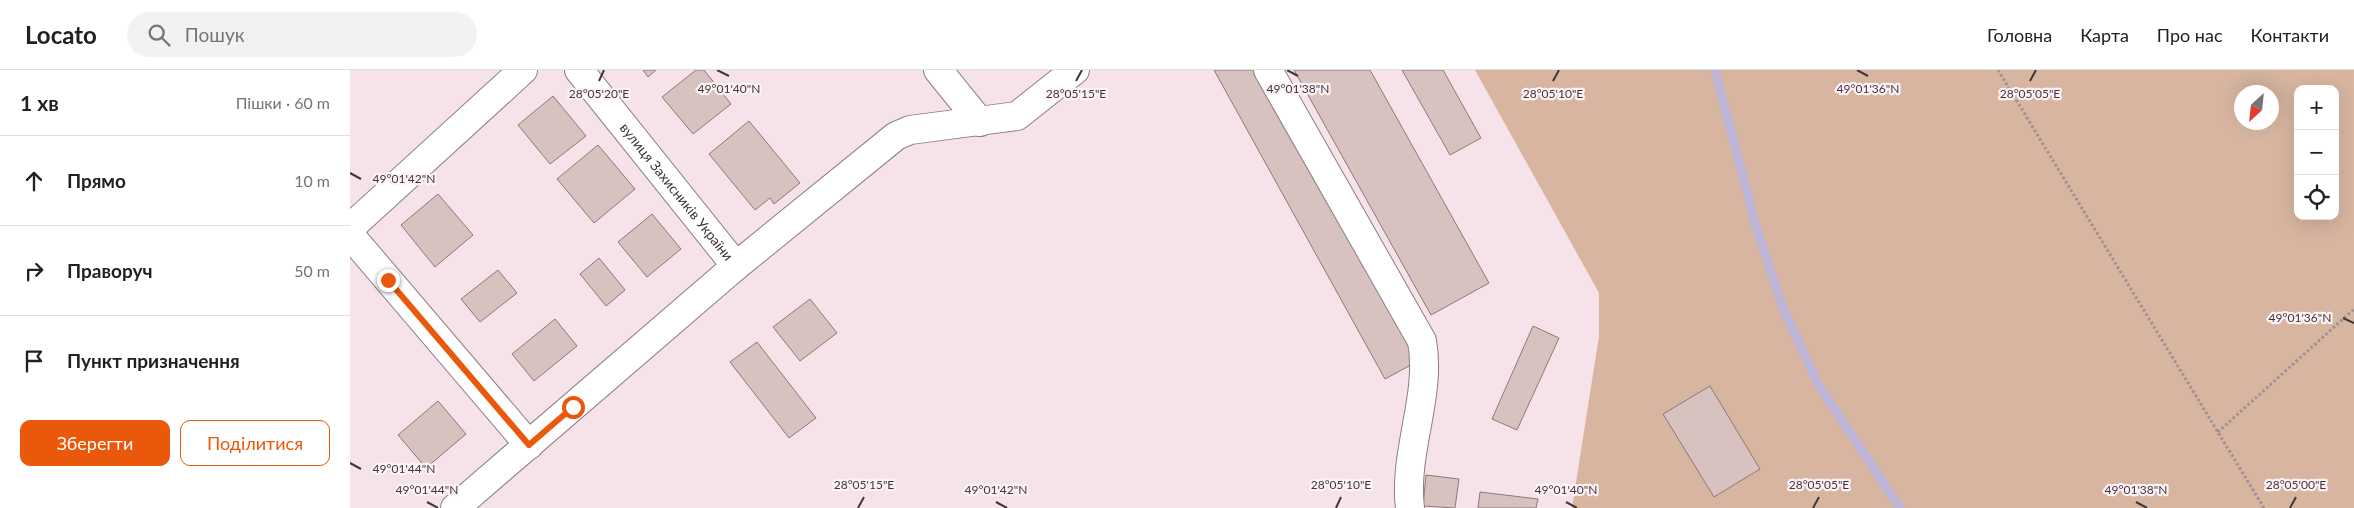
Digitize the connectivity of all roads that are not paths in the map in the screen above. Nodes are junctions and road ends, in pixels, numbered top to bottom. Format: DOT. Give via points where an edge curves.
graph roads {
  1 [pos="523,70"];
  2 [pos="579,70"];
  3 [pos="938,70"];
  4 [pos="1075,70"];
  5 [pos="1268,70"];
  6 [pos="980,122"];
  7 [pos="350,228"];
  8 [pos="350,235"];
  9 [pos="736,266"];
  10 [pos="529,445"];
  11 [pos="455,508"];
  12 [pos="1410,508"];
  1 -- 7 [label="street"];
  2 -- 9 [label="street, вулиця Захисників України"];
  3 -- 6 [label="street"];
  4 -- 6 [label="street" via="1017,116"];
  5 -- 12 [label="street" via="1422,341 1426,363 1407,487"];
  6 -- 9 [label="street" via="910,130 896,136"];
  8 -- 10 [label="street"];
  9 -- 10 [label="street"];
  10 -- 11 [label="street"];
}
